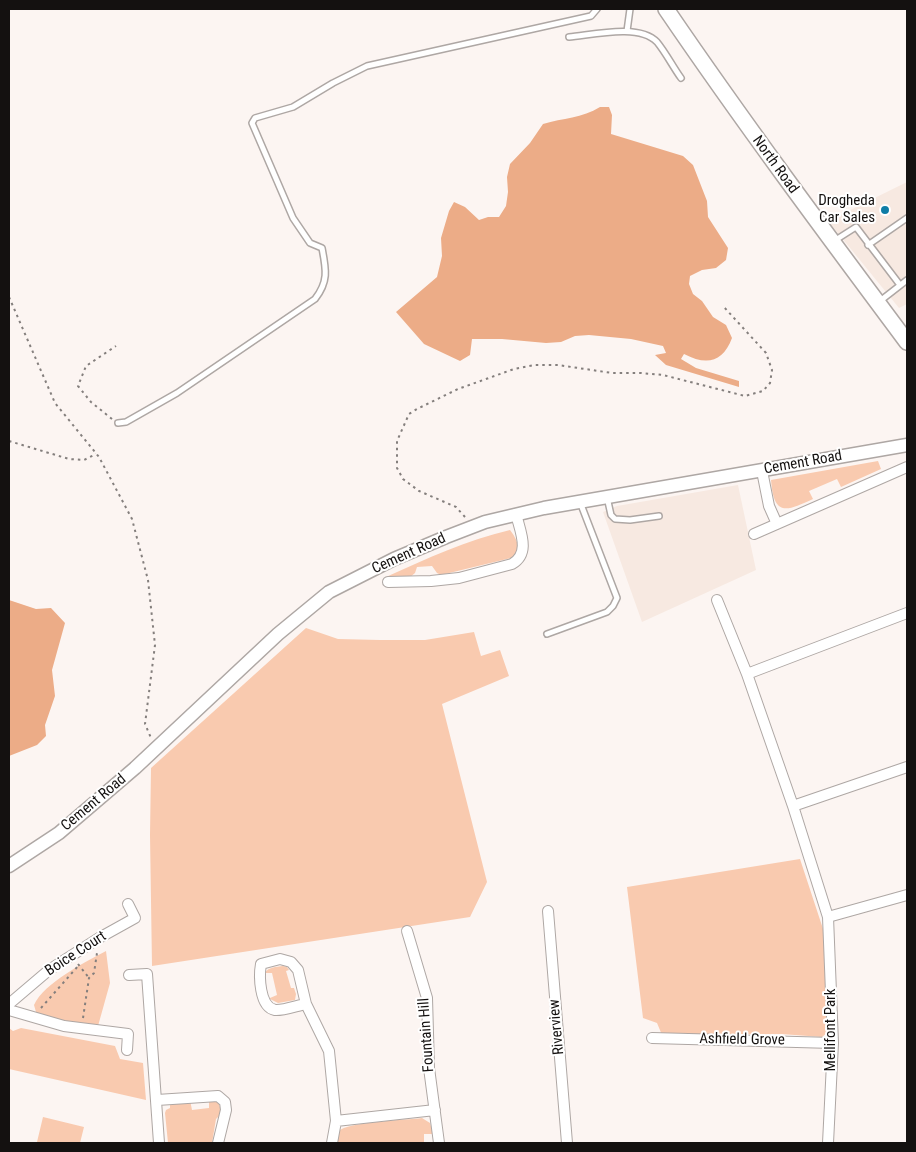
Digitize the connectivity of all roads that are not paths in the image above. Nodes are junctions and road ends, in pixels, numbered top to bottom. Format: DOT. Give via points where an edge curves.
graph roads {
  1 [pos="597,9"];
  2 [pos="630,9"];
  3 [pos="666,9"];
  4 [pos="627,31"];
  5 [pos="569,37"];
  6 [pos="681,78"];
  7 [pos="907,218"];
  8 [pos="832,242"];
  9 [pos="868,246"];
  10 [pos="907,280"];
  11 [pos="900,285"];
  12 [pos="878,303"];
  13 [pos="907,342"];
  14 [pos="118,423"];
  15 [pos="907,445"];
  16 [pos="907,467"];
  17 [pos="762,471"];
  18 [pos="607,496"];
  19 [pos="580,501"];
  20 [pos="516,514"];
  21 [pos="659,516"];
  22 [pos="777,524"];
  23 [pos="754,534"];
  24 [pos="388,582"];
  25 [pos="717,600"];
  26 [pos="907,613"];
  27 [pos="547,634"];
  28 [pos="747,674"];
  29 [pos="907,767"];
  30 [pos="793,806"];
  31 [pos="9,866"];
  32 [pos="907,895"];
  33 [pos="128,904"];
  34 [pos="548,911"];
  35 [pos="828,917"];
  36 [pos="407,931"];
  37 [pos="129,975"];
  38 [pos="9,1004"];
  39 [pos="306,1004"];
  40 [pos="9,1010"];
  41 [pos="652,1038"];
  42 [pos="833,1043"];
  43 [pos="127,1050"];
  44 [pos="157,1100"];
  45 [pos="436,1110"];
  46 [pos="336,1121"];
  47 [pos="159,1143"];
  48 [pos="218,1143"];
  49 [pos="332,1143"];
  50 [pos="438,1143"];
  51 [pos="567,1143"];
  52 [pos="828,1143"];
  1 -- 14 [label="lane" via="591,16 367,66 292,107 255,118 252,123 292,218 310,243 322,248 326,269 323,288 315,299 177,393 126,422"];
  2 -- 4 [label="lane"];
  3 -- 8 [label="main road, North Road"];
  4 -- 5 [label="lane"];
  4 -- 6 [label="lane" via="656,41"];
  7 -- 9 [label="lane"];
  8 -- 9 [label="lane" via="856,227"];
  8 -- 12 [label="main road, North Road"];
  9 -- 11 [label="lane"];
  10 -- 11 [label="lane"];
  11 -- 12 [label="lane"];
  12 -- 13 [label="main road, North Road"];
  15 -- 17 [label="street, Cement Road"];
  16 -- 22 [label="street"];
  17 -- 18 [label="street, Cement Road"];
  17 -- 22 [label="street" via="769,506"];
  18 -- 19 [label="street, Cement Road"];
  18 -- 21 [label="lane" via="615,519"];
  19 -- 20 [label="street, Cement Road"];
  19 -- 27 [label="lane" via="618,598 607,612"];
  20 -- 24 [label="street" via="524,548 512,564 459,578"];
  20 -- 31 [label="street, Cement Road" via="472,527 394,559 329,592 278,634 59,833"];
  22 -- 23 [label="street"];
  25 -- 28 [label="street, Mellifont Park"];
  26 -- 28 [label="street"];
  28 -- 30 [label="street, Mellifont Park"];
  29 -- 30 [label="street"];
  30 -- 35 [label="street, Mellifont Park"];
  32 -- 35 [label="street"];
  33 -- 38 [label="street, Boice Court" via="135,918 72,954"];
  34 -- 51 [label="street, Riverview"];
  35 -- 42 [label="street, Mellifont Park"];
  36 -- 45 [label="street, Fountain Hill" via="427,998 429,1068"];
  37 -- 44 [label="street" via="147,974"];
  39 -- 39 [label="street" via="275,1010 268,1006 259,977 261,964 280,960 291,962 298,970"];
  39 -- 46 [label="street" via="329,1051"];
  40 -- 43 [label="street" via="64,1026 128,1034"];
  41 -- 42 [label="street, Ashfield Grove"];
  42 -- 52 [label="street, Mellifont Park"];
  44 -- 47 [label="street"];
  44 -- 48 [label="street" via="218,1096 225,1102 226,1110"];
  45 -- 46 [label="street"];
  45 -- 50 [label="street, Fountain Hill"];
  46 -- 49 [label="street"];
}
